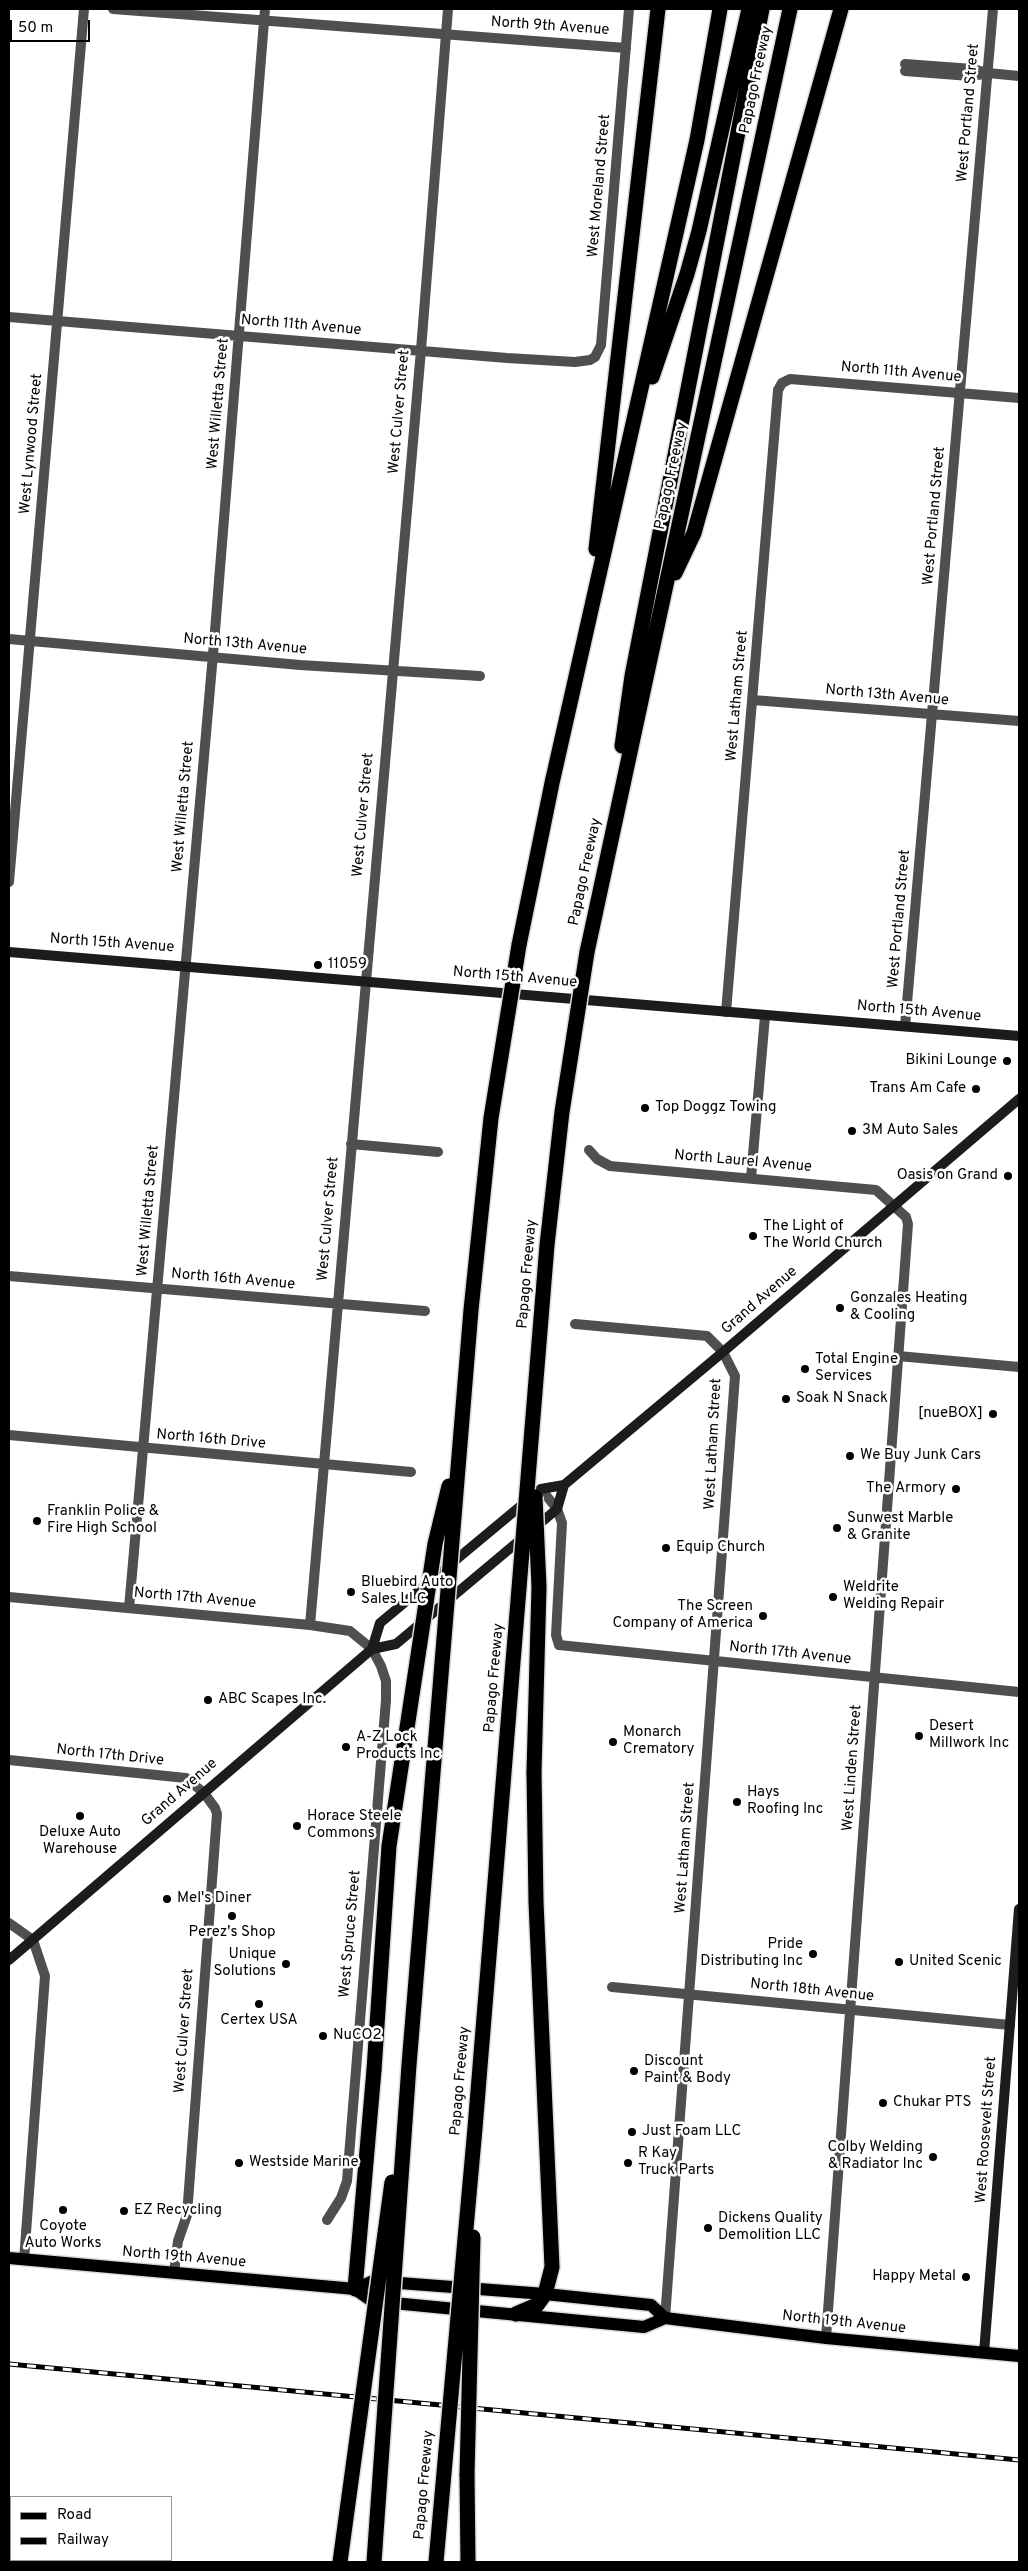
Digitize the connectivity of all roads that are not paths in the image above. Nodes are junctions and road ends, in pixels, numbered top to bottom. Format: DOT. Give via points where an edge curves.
graph roads {
  1 [pos="84,9"];
  2 [pos="113,9"];
  3 [pos="265,9"];
  4 [pos="448,9"];
  5 [pos="629,9"];
  6 [pos="658,9"];
  7 [pos="720,9"];
  8 [pos="749,9"];
  9 [pos="762,9"];
  10 [pos="790,9"];
  11 [pos="841,9"];
  12 [pos="993,9"];
  13 [pos="264,20"];
  14 [pos="446,34"];
  15 [pos="626,48"];
  16 [pos="905,67"];
  17 [pos="988,74"];
  18 [pos="1019,76"];
  19 [pos="9,317"];
  20 [pos="58,321"];
  21 [pos="240,336"];
  22 [pos="421,350"];
  23 [pos="590,360"];
  24 [pos="782,384"];
  25 [pos="961,394"];
  26 [pos="1019,398"];
  27 [pos="628,449"];
  28 [pos="664,594"];
  29 [pos="587,628"];
  30 [pos="9,639"];
  31 [pos="28,640"];
  32 [pos="212,658"];
  33 [pos="392,670"];
  34 [pos="480,676"];
  35 [pos="753,700"];
  36 [pos="932,714"];
  37 [pos="1019,721"];
  38 [pos="608,846"];
  39 [pos="9,882"];
  40 [pos="9,952"];
  41 [pos="185,965"];
  42 [pos="365,980"];
  43 [pos="726,1012"];
  44 [pos="765,1016"];
  45 [pos="904,1026"];
  46 [pos="1019,1036"];
  47 [pos="1019,1099"];
  48 [pos="351,1144"];
  49 [pos="589,1150"];
  50 [pos="438,1152"];
  51 [pos="750,1178"];
  52 [pos="894,1205"];
  53 [pos="9,1276"];
  54 [pos="157,1288"];
  55 [pos="336,1304"];
  56 [pos="424,1312"];
  57 [pos="575,1324"];
  58 [pos="723,1352"];
  59 [pos="898,1356"];
  60 [pos="1019,1367"];
  61 [pos="533,1430"];
  62 [pos="9,1435"];
  63 [pos="460,1444"];
  64 [pos="143,1448"];
  65 [pos="323,1464"];
  66 [pos="411,1472"];
  67 [pos="564,1485"];
  68 [pos="541,1489"];
  69 [pos="557,1509"];
  70 [pos="9,1597"];
  71 [pos="129,1608"];
  72 [pos="310,1625"];
  73 [pos="372,1649"];
  74 [pos="714,1661"];
  75 [pos="875,1678"];
  76 [pos="1019,1692"];
  77 [pos="9,1760"];
  78 [pos="204,1793"];
  79 [pos="1019,1909"];
  80 [pos="9,1924"];
  81 [pos="33,1940"];
  82 [pos="9,1960"];
  83 [pos="612,1987"];
  84 [pos="691,1994"];
  85 [pos="852,2010"];
  86 [pos="1010,2025"];
  87 [pos="409,2065"];
  88 [pos="475,2128"];
  89 [pos="327,2220"];
  90 [pos="9,2258"];
  91 [pos="24,2260"];
  92 [pos="174,2273"];
  93 [pos="355,2289"];
  94 [pos="545,2294"];
  95 [pos="516,2314"];
  96 [pos="665,2318"];
  97 [pos="826,2338"];
  98 [pos="984,2353"];
  99 [pos="1019,2356"];
  100 [pos="468,2558"];
  101 [pos="340,2562"];
  102 [pos="374,2562"];
  103 [pos="436,2562"];
  1 -- 20 [label="street, West Lynwood Street"];
  2 -- 13 [label="street, North 9th Avenue"];
  3 -- 13 [label="street, West Willetta Street"];
  4 -- 14 [label="street, West Culver Street"];
  5 -- 15 [label="street, West Moreland Street"];
  6 -- 29 [label="highway"];
  7 -- 27 [label="highway" via="698,131"];
  8 -- 27 [label="highway" via="694,248"];
  9 -- 38 [label="highway" via="632,676"];
  10 -- 28 [label="highway, Papago Freeway"];
  11 -- 28 [label="highway" via="694,533"];
  12 -- 17 [label="street, West Portland Street"];
  13 -- 14 [label="street, North 9th Avenue"];
  13 -- 21 [label="street, West Willetta Street"];
  14 -- 15 [label="street, North 9th Avenue"];
  14 -- 22 [label="street, West Culver Street"];
  15 -- 23 [label="street, West Moreland Street" via="601,345"];
  16 -- 17 [label="street" via="970,76"];
  17 -- 18 [label="street"];
  17 -- 25 [label="street, West Portland Street"];
  19 -- 20 [label="street, North 11th Avenue"];
  20 -- 21 [label="street, North 11th Avenue"];
  20 -- 31 [label="street, West Lynwood Street"];
  21 -- 22 [label="street, North 11th Avenue"];
  21 -- 32 [label="street, West Willetta Street"];
  22 -- 23 [label="street, North 11th Avenue" via="565,362"];
  22 -- 33 [label="street, West Culver Street"];
  24 -- 25 [label="street, North 11th Avenue" via="790,379"];
  24 -- 35 [label="street, West Latham Street" via="778,390"];
  25 -- 26 [label="street, North 11th Avenue"];
  25 -- 36 [label="street, West Portland Street"];
  27 -- 29 [label="highway"];
  28 -- 38 [label="highway, Papago Freeway"];
  29 -- 63 [label="highway, bridge" via="519,945 485,1171"];
  30 -- 31 [label="street, North 13th Avenue"];
  31 -- 32 [label="street, North 13th Avenue"];
  31 -- 39 [label="street, West Lynwood Street"];
  32 -- 33 [label="street, North 13th Avenue"];
  32 -- 41 [label="street, West Willetta Street"];
  33 -- 34 [label="street, North 13th Avenue"];
  33 -- 42 [label="street, West Culver Street"];
  35 -- 36 [label="street, North 13th Avenue"];
  35 -- 43 [label="street, West Latham Street"];
  36 -- 37 [label="street, North 13th Avenue"];
  36 -- 45 [label="street, West Portland Street"];
  38 -- 61 [label="highway, Papago Freeway, bridge" via="587,952 554,1176"];
  40 -- 41 [label="main road, North 15th Avenue"];
  41 -- 42 [label="main road, North 15th Avenue"];
  41 -- 54 [label="street, West Willetta Street"];
  42 -- 43 [label="main road, North 15th Avenue"];
  42 -- 48 [label="street, West Culver Street"];
  43 -- 44 [label="main road, North 15th Avenue"];
  44 -- 45 [label="main road, North 15th Avenue"];
  44 -- 51 [label="street"];
  45 -- 46 [label="main road, North 15th Avenue"];
  47 -- 52 [label="main road, Grand Avenue"];
  48 -- 50 [label="street"];
  48 -- 55 [label="street, West Culver Street"];
  49 -- 51 [label="street, North Laurel Avenue" via="610,1166"];
  51 -- 52 [label="street, North Laurel Avenue" via="876,1190"];
  52 -- 58 [label="main road, Grand Avenue"];
  52 -- 59 [label="street, West Linden Street" via="906,1217 908,1224"];
  53 -- 54 [label="street, North 16th Avenue"];
  54 -- 55 [label="street, North 16th Avenue"];
  54 -- 64 [label="street, West Willetta Street"];
  55 -- 56 [label="street, North 16th Avenue"];
  55 -- 65 [label="street, West Culver Street"];
  57 -- 58 [label="street" via="707,1336"];
  58 -- 67 [label="main road, Grand Avenue"];
  58 -- 74 [label="street, West Latham Street" via="735,1376"];
  59 -- 60 [label="street"];
  59 -- 75 [label="street, West Linden Street"];
  61 -- 88 [label="highway, Papago Freeway, bridge"];
  61 -- 94 [label="highway, bridge" via="539,1587 534,1788 536,1902 552,2267"];
  62 -- 64 [label="street, North 16th Drive"];
  63 -- 87 [label="highway, bridge"];
  63 -- 93 [label="highway, bridge" via="434,1544 389,1846"];
  64 -- 65 [label="street, North 16th Drive"];
  64 -- 71 [label="street, West Willetta Street"];
  65 -- 66 [label="street, North 16th Drive"];
  65 -- 72 [label="street, West Culver Street"];
  67 -- 68 [label="main road"];
  67 -- 69 [label="main road"];
  68 -- 69 [label="street"];
  68 -- 73 [label="main road" via="380,1623"];
  69 -- 73 [label="main road, Grand Avenue" via="396,1644"];
  69 -- 74 [label="street, North 17th Avenue" via="562,1523 558,1645"];
  70 -- 71 [label="street, North 17th Avenue"];
  71 -- 72 [label="street, North 17th Avenue"];
  72 -- 73 [label="street, North 17th Avenue" via="350,1631"];
  73 -- 78 [label="main road, Grand Avenue"];
  73 -- 89 [label="street, West Spruce Street" via="386,1682 385,1710 347,2181"];
  74 -- 75 [label="street, North 17th Avenue"];
  74 -- 84 [label="street, West Latham Street"];
  75 -- 76 [label="street, North 17th Avenue"];
  75 -- 85 [label="street, West Linden Street"];
  77 -- 78 [label="street, North 17th Drive" via="186,1778"];
  78 -- 81 [label="main road, Grand Avenue"];
  78 -- 92 [label="street, West Culver Street" via="217,1814 187,2215 178,2243"];
  79 -- 86 [label="main road, West Roosevelt Street"];
  80 -- 81 [label="street"];
  81 -- 82 [label="main road, Grand Avenue"];
  81 -- 91 [label="street" via="45,1976"];
  83 -- 84 [label="street, North 18th Avenue"];
  84 -- 85 [label="street, North 18th Avenue"];
  84 -- 96 [label="street, West Latham Street"];
  85 -- 86 [label="street, North 18th Avenue"];
  85 -- 97 [label="street, West Linden Street"];
  86 -- 98 [label="main road, West Roosevelt Street"];
  87 -- 101 [label="highway, bridge"];
  87 -- 102 [label="highway, bridge"];
  88 -- 100 [label="highway, bridge"];
  88 -- 103 [label="highway, Papago Freeway, bridge"];
  90 -- 91 [label="main road, North 19th Avenue"];
  91 -- 92 [label="main road, North 19th Avenue"];
  92 -- 93 [label="main road, North 19th Avenue"];
  93 -- 94 [label="main road, North 19th Avenue" via="373,2281"];
  93 -- 95 [label="main road, North 19th Avenue" via="372,2301"];
  94 -- 95 [label="highway" via="537,2305"];
  94 -- 96 [label="main road, North 19th Avenue" via="651,2305"];
  95 -- 96 [label="main road, North 19th Avenue" via="644,2327"];
  96 -- 97 [label="main road, North 19th Avenue"];
  97 -- 98 [label="main road, North 19th Avenue"];
  98 -- 99 [label="main road, North 19th Avenue"];
}
